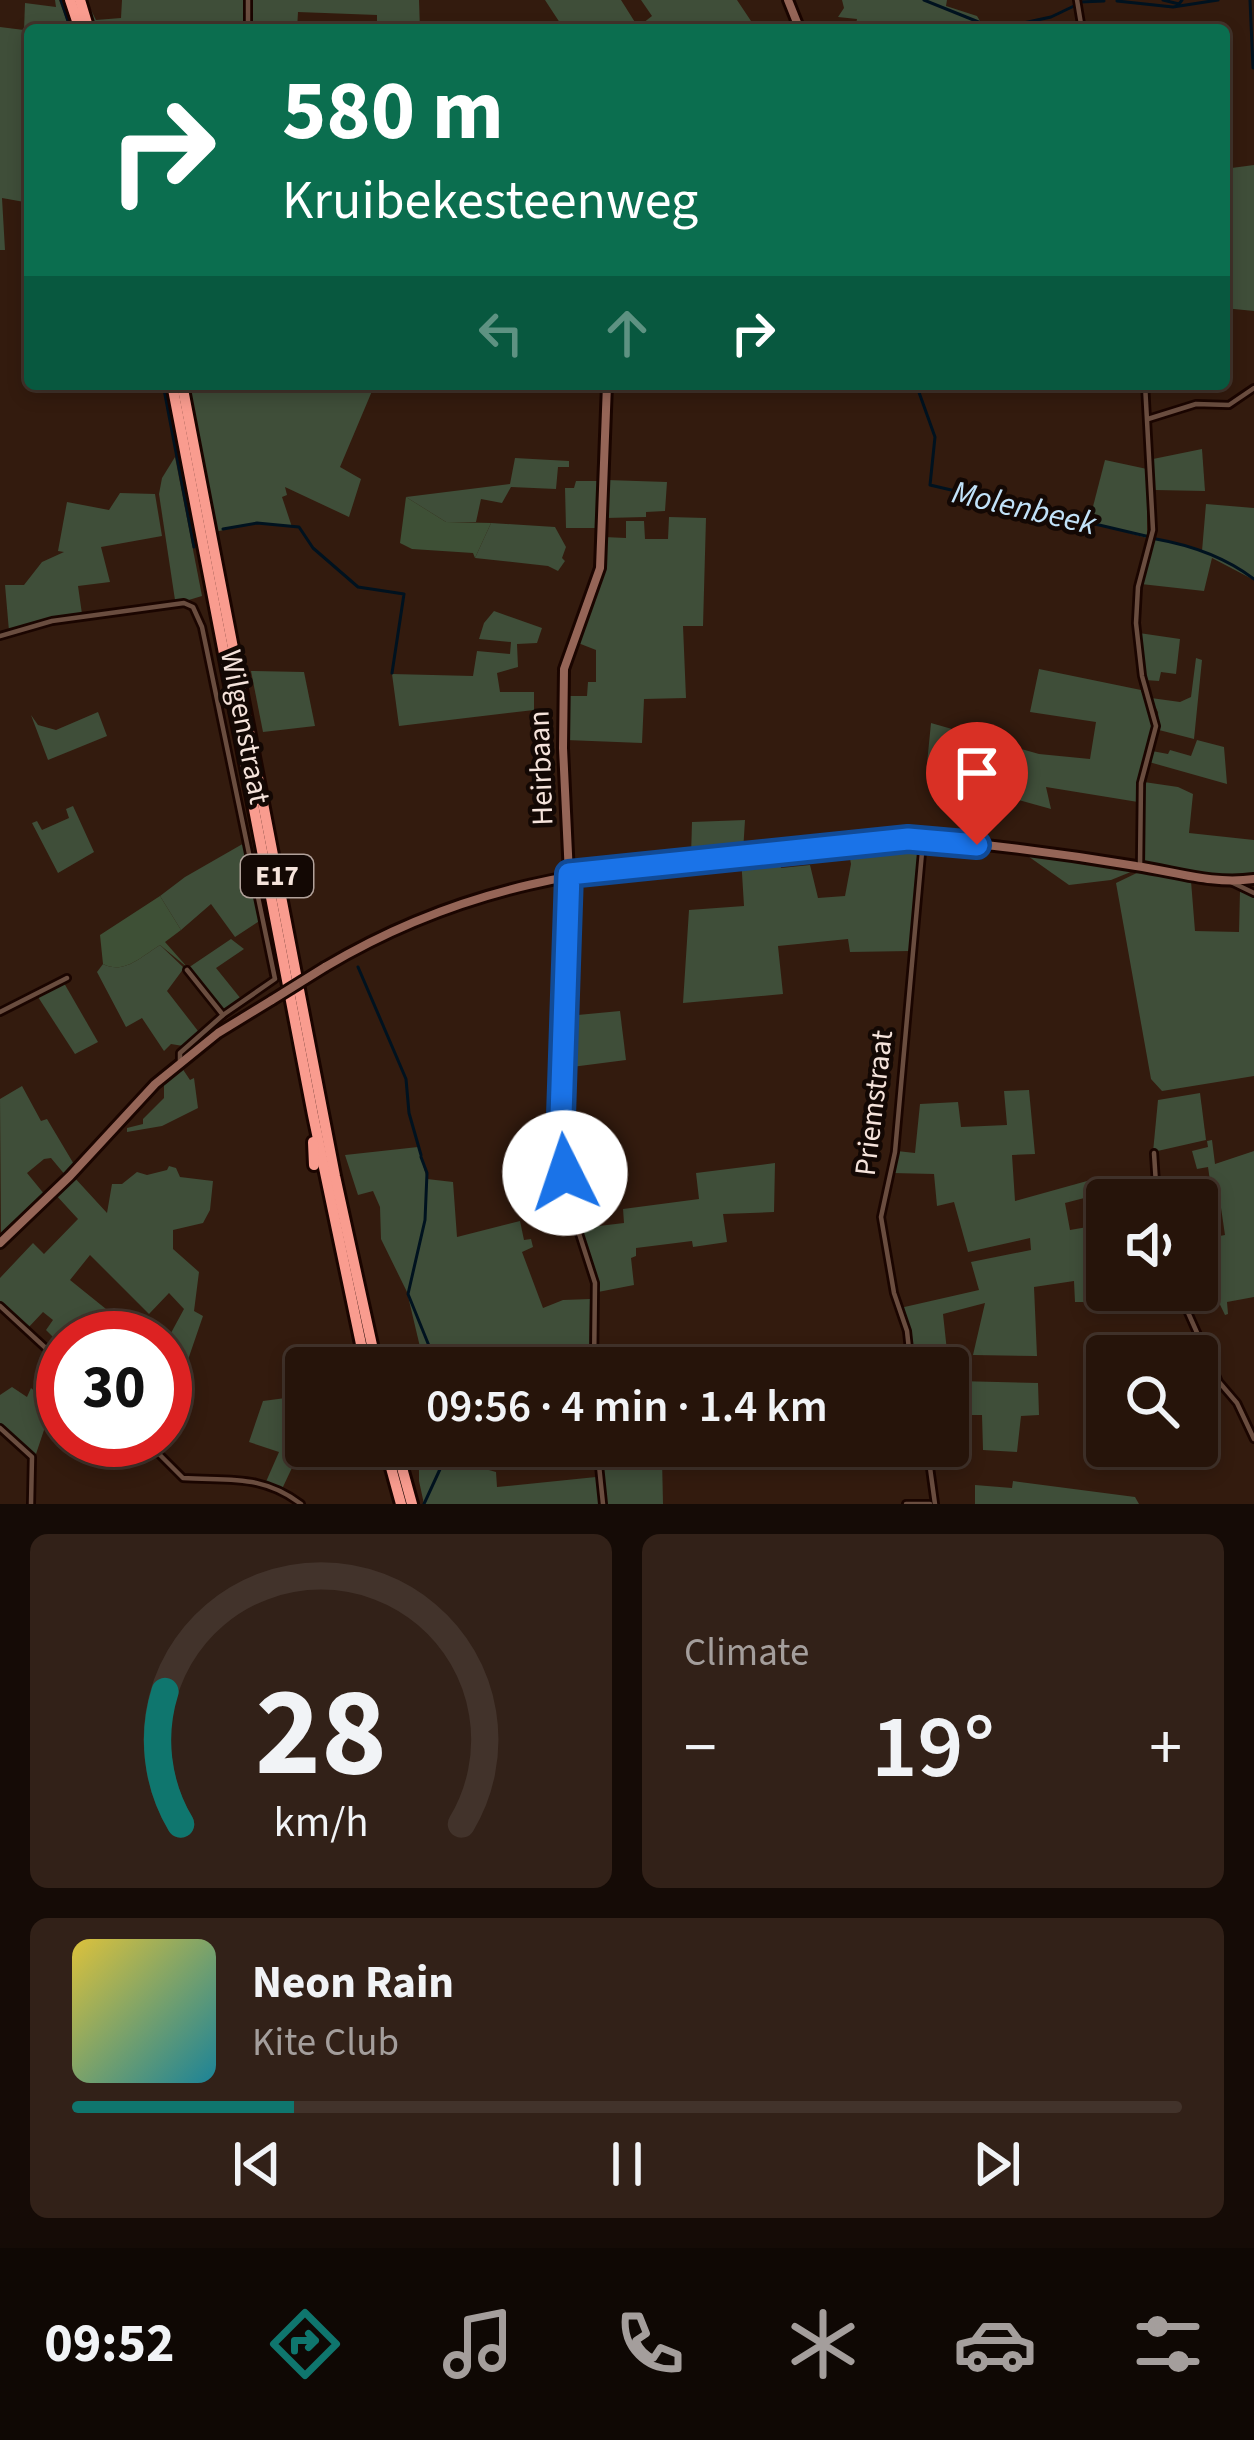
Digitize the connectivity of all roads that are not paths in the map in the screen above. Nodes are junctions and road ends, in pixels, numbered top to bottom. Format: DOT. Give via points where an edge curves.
graph roads {
  1 [pos="1254,388"];
  2 [pos="173,390"];
  3 [pos="183,390"];
  4 [pos="607,390"];
  5 [pos="1145,390"];
  6 [pos="1148,419"];
  7 [pos="0,636"];
  8 [pos="923,839"];
  9 [pos="1140,866"];
  10 [pos="569,874"];
  11 [pos="1254,879"];
  12 [pos="1229,881"];
  13 [pos="1254,893"];
  14 [pos="187,970"];
  15 [pos="67,978"];
  16 [pos="0,1012"];
  17 [pos="223,1015"];
  18 [pos="180,1062"];
  19 [pos="313,1115"];
  20 [pos="1154,1153"];
  21 [pos="314,1166"];
  22 [pos="335,1176"];
  23 [pos="1156,1179"];
  24 [pos="353,1227"];
  25 [pos="0,1243"];
  26 [pos="0,1306"];
  27 [pos="1187,1311"];
  28 [pos="36,1339"];
  29 [pos="362,1347"];
  30 [pos="372,1347"];
  31 [pos="594,1347"];
  32 [pos="909,1347"];
  33 [pos="0,1428"];
  34 [pos="1254,1439"];
  35 [pos="172,1467"];
  36 [pos="391,1467"];
  37 [pos="402,1467"];
  38 [pos="599,1467"];
  39 [pos="932,1467"];
  40 [pos="31,1504"];
  41 [pos="301,1504"];
  42 [pos="401,1504"];
  43 [pos="412,1504"];
  44 [pos="603,1504"];
  45 [pos="906,1504"];
  46 [pos="933,1504"];
  1 -- 6 [label="street" via="1229,405 1196,404"];
  2 -- 19 [label="highway, E17"];
  3 -- 22 [label="highway, E17"];
  4 -- 10 [label="street, Heirbaan" via="600,568 564,669"];
  5 -- 6 [label="street"];
  6 -- 9 [label="street" via="1153,530 1136,623 1156,726 1141,783"];
  7 -- 17 [label="street, Wilgenstraat" via="70,618 193,607 209,646 275,979"];
  8 -- 9 [label="street"];
  8 -- 10 [label="street"];
  8 -- 32 [label="street, Priemstraat" via="896,1152 881,1217"];
  9 -- 12 [label="street"];
  10 -- 18 [label="street, bridge" via="446,906 390,931"];
  10 -- 31 [label="street, Heirbaan" via="561,1142 595,1283"];
  11 -- 12 [label="street"];
  12 -- 13 [label="street"];
  14 -- 17 [label="street"];
  15 -- 16 [label="street"];
  17 -- 18 [label="street" via="184,1047"];
  18 -- 25 [label="street"];
  19 -- 21 [label="highway"];
  19 -- 29 [label="highway, E17"];
  20 -- 23 [label="street"];
  22 -- 24 [label="highway"];
  22 -- 30 [label="highway, E17"];
  26 -- 28 [label="street"];
  27 -- 34 [label="street"];
  33 -- 40 [label="street" via="32,1456"];
  35 -- 41 [label="street" via="183,1478 238,1477"];
  36 -- 42 [label="highway"];
  37 -- 43 [label="highway"];
  38 -- 44 [label="street"];
  39 -- 46 [label="street"];
  45 -- 46 [label="street"];
}
